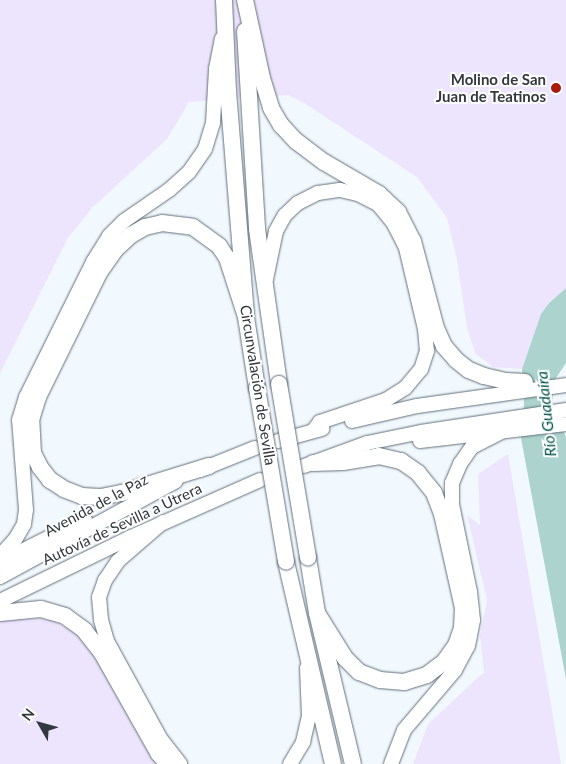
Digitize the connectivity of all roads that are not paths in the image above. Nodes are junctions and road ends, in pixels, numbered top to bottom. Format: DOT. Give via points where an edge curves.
graph roads {
  1 [pos="224,0"];
  2 [pos="245,0"];
  3 [pos="224,28"];
  4 [pos="264,290"];
  5 [pos="246,317"];
  6 [pos="566,377"];
  7 [pos="525,382"];
  8 [pos="566,385"];
  9 [pos="507,387"];
  10 [pos="566,410"];
  11 [pos="566,424"];
  12 [pos="500,426"];
  13 [pos="313,431"];
  14 [pos="278,441"];
  15 [pos="255,448"];
  16 [pos="308,464"];
  17 [pos="209,466"];
  18 [pos="260,480"];
  19 [pos="171,483"];
  20 [pos="163,522"];
  21 [pos="0,556"];
  22 [pos="0,562"];
  23 [pos="0,577"];
  24 [pos="0,601"];
  25 [pos="0,613"];
  26 [pos="317,614"];
  27 [pos="307,657"];
  28 [pos="168,764"];
  29 [pos="180,764"];
  30 [pos="290,764"];
  31 [pos="334,764"];
  32 [pos="353,764"];
  33 [pos="391,764"];
  1 -- 3 [label="highway, Circunvalación de Sevilla"];
  2 -- 4 [label="highway, Circunvalación de Sevilla" via="252,166"];
  2 -- 9 [label="highway" via="264,85 271,108 281,125 324,162 379,194 398,212 413,241 436,328 444,346 469,370"];
  3 -- 5 [label="highway, Circunvalación de Sevilla"];
  3 -- 21 [label="main road" via="216,69 213,123 205,149 189,172 170,190 124,221 109,236 26,396 19,420 27,495 24,524"];
  4 -- 13 [label="main road" via="276,231 285,215 298,203 318,193 340,190 378,204 394,224 406,248 425,329 427,351 421,369 405,388 386,400 320,422"];
  4 -- 26 [label="highway, Circunvalación de Sevilla, bridge"];
  5 -- 17 [label="highway" via="227,258 219,246 194,227 162,223 145,227 130,235 116,249 99,273 38,397 31,420 33,452 40,467 57,484 82,496 121,493"];
  5 -- 27 [label="highway, Circunvalación de Sevilla, bridge" via="286,562"];
  6 -- 7 [label="main road"];
  7 -- 9 [label="highway"];
  8 -- 9 [label="main road"];
  9 -- 13 [label="main road"];
  10 -- 12 [label="main road"];
  11 -- 12 [label="main road"];
  12 -- 16 [label="main road" via="368,450 348,450"];
  12 -- 33 [label="main road" via="472,447 452,483 452,504 473,620 468,646 455,670 404,730"];
  13 -- 14 [label="main road"];
  15 -- 17 [label="main road, Autovía de Sevilla a Utrera"];
  16 -- 26 [label="highway" via="379,456 401,461 418,473 434,492 442,514 463,608 456,645 444,662 428,675 404,682 380,680 360,672 345,658"];
  17 -- 19 [label="main road, Avenida de la Paz"];
  18 -- 20 [label="main road, Autovía de Sevilla a Utrera"];
  19 -- 22 [label="main road" via="81,521"];
  19 -- 23 [label="main road, Avenida de la Paz"];
  20 -- 24 [label="main road, Autovía de Sevilla a Utrera"];
  20 -- 29 [label="main road" via="118,561 105,580 99,597 107,640 160,738"];
  25 -- 28 [label="highway" via="41,609 65,616 84,630 102,653 159,754"];
  26 -- 32 [label="highway, Circunvalación de Sevilla"];
  27 -- 30 [label="main road" via="309,717 303,742"];
  27 -- 31 [label="highway, Circunvalación de Sevilla"];
}
